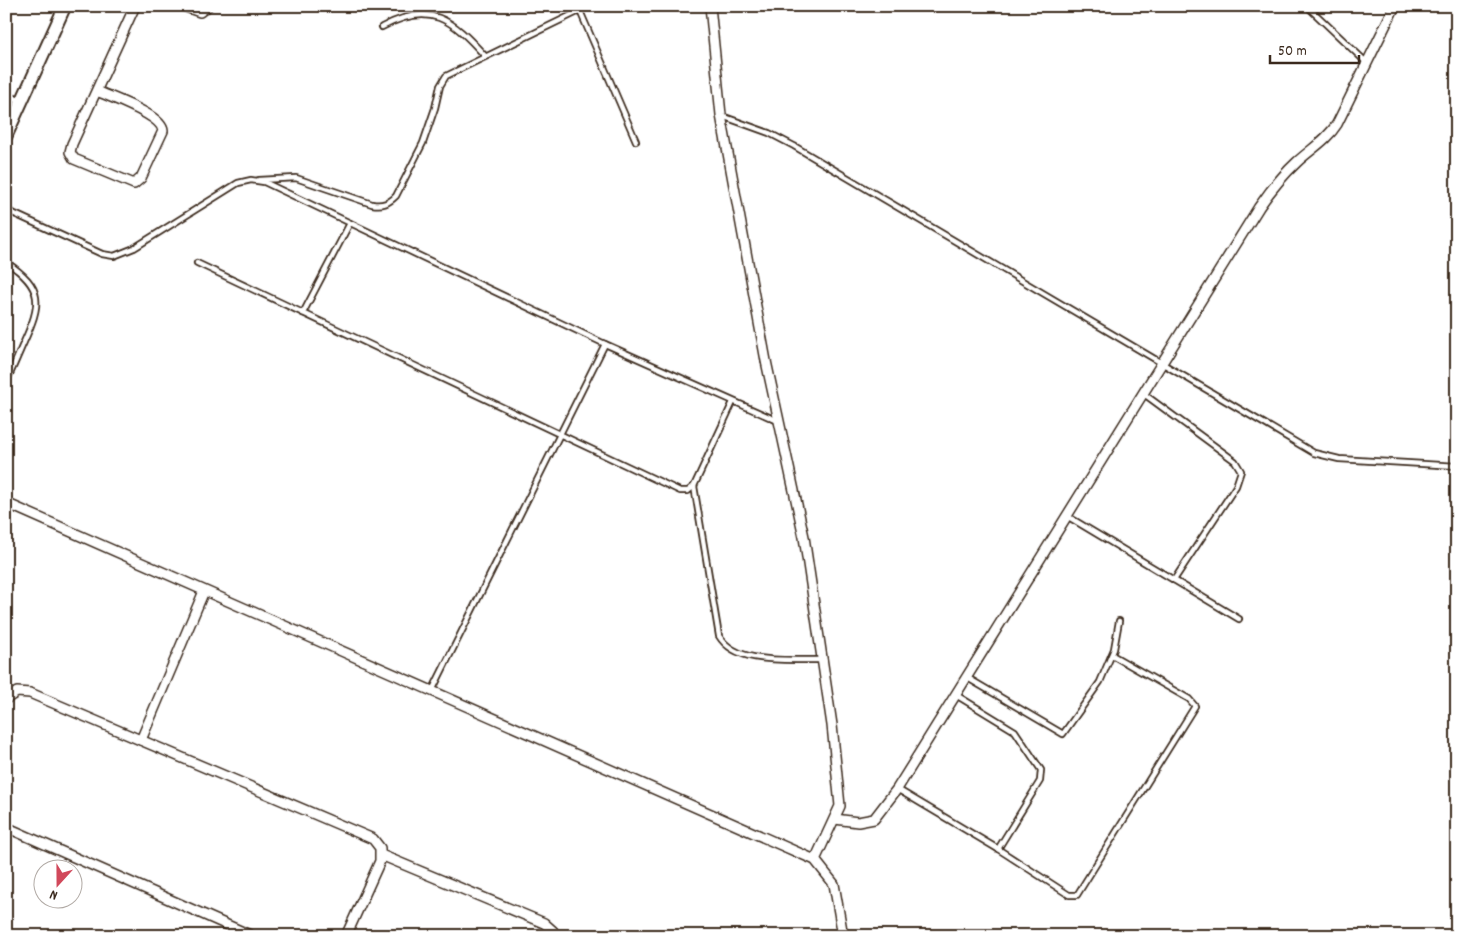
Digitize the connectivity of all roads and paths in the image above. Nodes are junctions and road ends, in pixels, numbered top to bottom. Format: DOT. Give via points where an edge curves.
graph roads {
  1 [pos="64,6"];
  2 [pos="136,6"];
  3 [pos="183,6"];
  4 [pos="208,6"];
  5 [pos="590,6"];
  6 [pos="710,6"];
  7 [pos="1307,6"];
  8 [pos="1395,6"];
  9 [pos="580,11"];
  10 [pos="382,27"];
  11 [pos="485,56"];
  12 [pos="1367,63"];
  13 [pos="97,91"];
  14 [pos="6,94"];
  15 [pos="22,101"];
  16 [pos="721,115"];
  17 [pos="6,136"];
  18 [pos="636,141"];
  19 [pos="251,180"];
  20 [pos="6,210"];
  21 [pos="350,223"];
  22 [pos="6,262"];
  23 [pos="197,263"];
  24 [pos="303,313"];
  25 [pos="605,344"];
  26 [pos="1163,363"];
  27 [pos="6,382"];
  28 [pos="1144,394"];
  29 [pos="733,402"];
  30 [pos="780,422"];
  31 [pos="560,436"];
  32 [pos="1457,466"];
  33 [pos="694,486"];
  34 [pos="6,503"];
  35 [pos="1067,516"];
  36 [pos="1174,580"];
  37 [pos="204,591"];
  38 [pos="1239,619"];
  39 [pos="1119,621"];
  40 [pos="1112,655"];
  41 [pos="823,660"];
  42 [pos="965,677"];
  43 [pos="431,692"];
  44 [pos="954,694"];
  45 [pos="6,699"];
  46 [pos="141,740"];
  47 [pos="897,789"];
  48 [pos="835,819"];
  49 [pos="6,828"];
  50 [pos="998,849"];
  51 [pos="381,855"];
  52 [pos="815,860"];
  53 [pos="252,936"];
  54 [pos="346,936"];
  55 [pos="555,936"];
  56 [pos="843,936"];
  1 -- 15 [label="street"];
  2 -- 13 [label="street"];
  3 -- 4 [label="street" via="200,12"];
  5 -- 9 [label="lane"];
  6 -- 16 [label="street"];
  7 -- 12 [label="lane"];
  8 -- 12 [label="street"];
  9 -- 11 [label="lane"];
  9 -- 18 [label="lane"];
  10 -- 11 [label="lane" via="412,14 442,18 463,32"];
  11 -- 19 [label="lane" via="451,72 442,81 423,142 390,202 372,204 296,178"];
  12 -- 26 [label="street" via="1332,132 1297,162 1266,197"];
  13 -- 13 [label="street" via="153,117 163,128 141,178 134,184 71,156 72,144"];
  14 -- 15 [label="lane"];
  15 -- 17 [label="street"];
  16 -- 26 [label="lane" via="794,146"];
  16 -- 30 [label="street"];
  19 -- 20 [label="lane" via="238,183 134,248 114,256 102,254"];
  19 -- 21 [label="lane" via="270,185"];
  21 -- 24 [label="lane"];
  21 -- 25 [label="lane"];
  22 -- 27 [label="lane" via="31,285 38,308"];
  23 -- 24 [label="lane"];
  24 -- 31 [label="lane"];
  25 -- 29 [label="lane"];
  25 -- 31 [label="lane"];
  26 -- 28 [label="street"];
  26 -- 32 [label="lane" via="1314,453 1339,459"];
  28 -- 35 [label="street"];
  28 -- 36 [label="lane" via="1235,461 1241,471 1236,486"];
  29 -- 30 [label="lane"];
  29 -- 33 [label="lane"];
  30 -- 41 [label="street" via="804,537"];
  31 -- 33 [label="lane" via="680,491 688,491"];
  31 -- 43 [label="lane"];
  33 -- 41 [label="lane" via="719,636 723,642 740,655 752,658"];
  34 -- 37 [label="street"];
  35 -- 36 [label="lane"];
  35 -- 42 [label="street"];
  36 -- 38 [label="lane"];
  37 -- 43 [label="street"];
  37 -- 46 [label="street"];
  39 -- 40 [label="lane"];
  40 -- 42 [label="lane" via="1096,690 1063,734"];
  40 -- 50 [label="lane" via="1189,699 1194,710 1077,895 1069,895"];
  41 -- 48 [label="street" via="840,796"];
  42 -- 44 [label="street"];
  43 -- 52 [label="street"];
  44 -- 47 [label="street"];
  44 -- 50 [label="lane" via="1015,731 1041,770 1040,781"];
  45 -- 46 [label="street" via="17,692 30,693"];
  46 -- 51 [label="street" via="373,839 379,845"];
  47 -- 48 [label="street" via="874,819 858,822"];
  47 -- 50 [label="lane"];
  48 -- 52 [label="street"];
  49 -- 53 [label="street"];
  51 -- 54 [label="street"];
  51 -- 55 [label="street" via="544,923"];
  52 -- 56 [label="street" via="834,884"];
}
